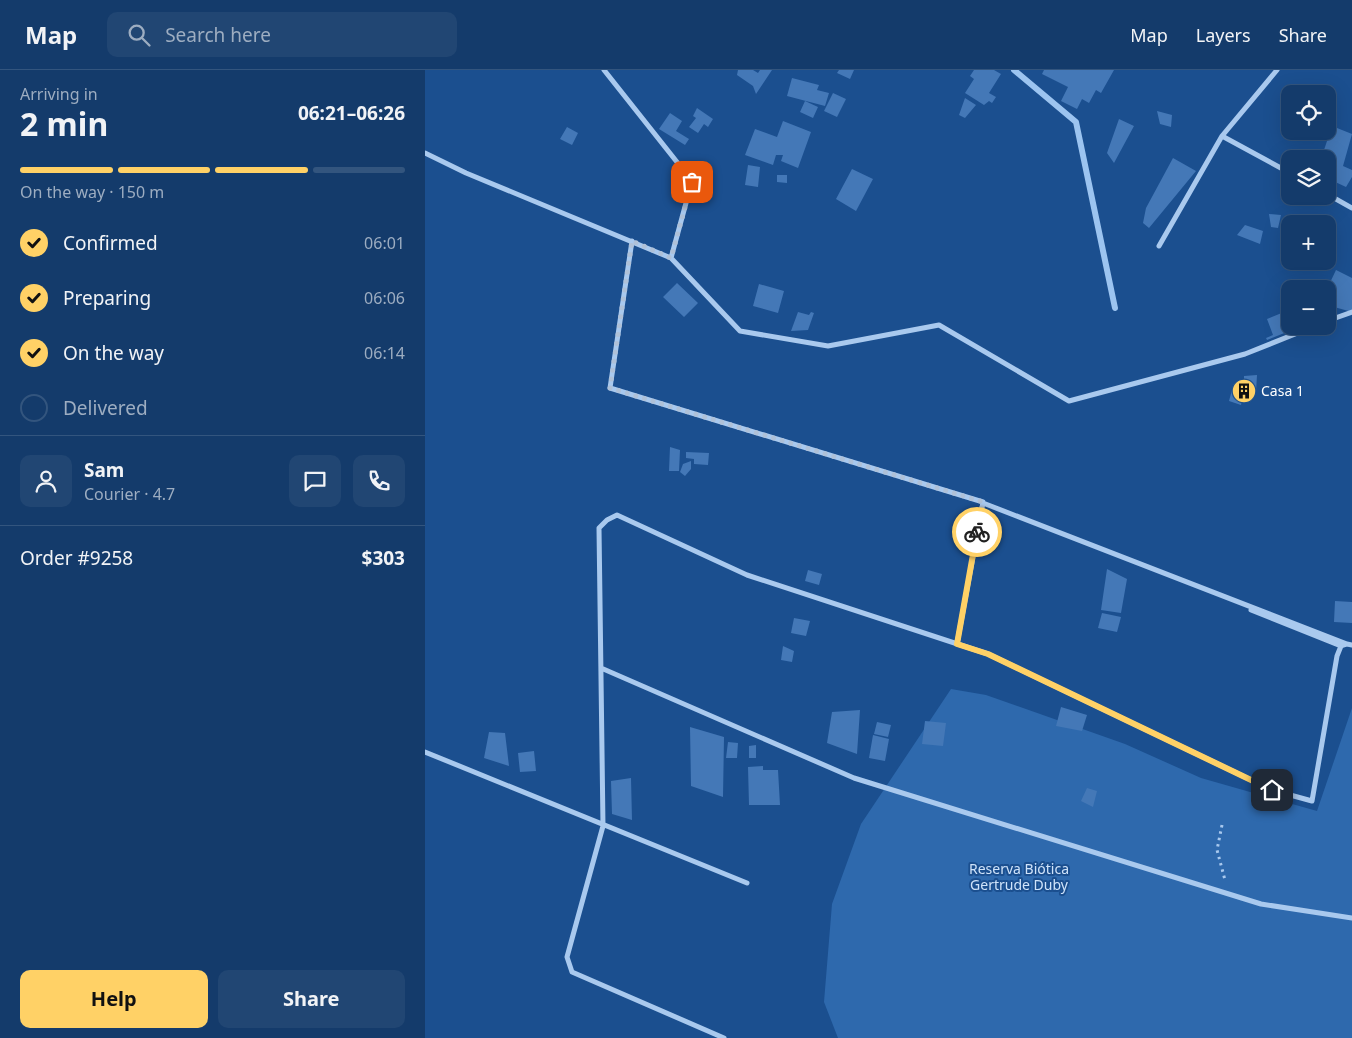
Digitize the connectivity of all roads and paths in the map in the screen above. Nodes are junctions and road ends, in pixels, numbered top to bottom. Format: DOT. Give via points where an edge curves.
graph roads {
  1 [pos="604,70"];
  2 [pos="1277,70"];
  3 [pos="1222,136"];
  4 [pos="425,154"];
  5 [pos="1281,168"];
  6 [pos="1336,199"];
  7 [pos="1352,208"];
  8 [pos="632,241"];
  9 [pos="1159,246"];
  10 [pos="671,258"];
  11 [pos="1352,312"];
  12 [pos="1336,318"];
  13 [pos="1292,335"];
  14 [pos="983,502"];
  15 [pos="957,644"];
  16 [pos="1349,644"];
  17 [pos="1341,646"];
  18 [pos="601,668"];
  19 [pos="425,752"];
  20 [pos="1222,825"];
  21 [pos="603,826"];
  22 [pos="747,883"];
  23 [pos="1228,892"];
  24 [pos="1352,918"];
  25 [pos="724,1038"];
  1 -- 10 [label="street" via="692,182"];
  2 -- 3 [label="street"];
  3 -- 5 [label="street"];
  3 -- 9 [label="street"];
  4 -- 8 [label="street"];
  6 -- 7 [label="street"];
  8 -- 10 [label="street"];
  8 -- 14 [label="street" via="610,388"];
  10 -- 13 [label="street" via="740,331 828,346 939,325 1069,401 1245,354"];
  11 -- 12 [label="street"];
  14 -- 15 [label="street"];
  14 -- 16 [label="street"];
  14 -- 17 [label="street"];
  15 -- 17 [label="street" via="988,654 1272,790 1312,801"];
  15 -- 18 [label="street" via="747,575 617,515 599,528"];
  16 -- 17 [label="street"];
  18 -- 21 [label="street"];
  18 -- 23 [label="street" via="854,778"];
  19 -- 21 [label="street"];
  20 -- 23 [label="path" via="1217,850"];
  21 -- 22 [label="street"];
  21 -- 25 [label="street" via="567,957 572,972"];
  23 -- 24 [label="street" via="1261,904"];
}
